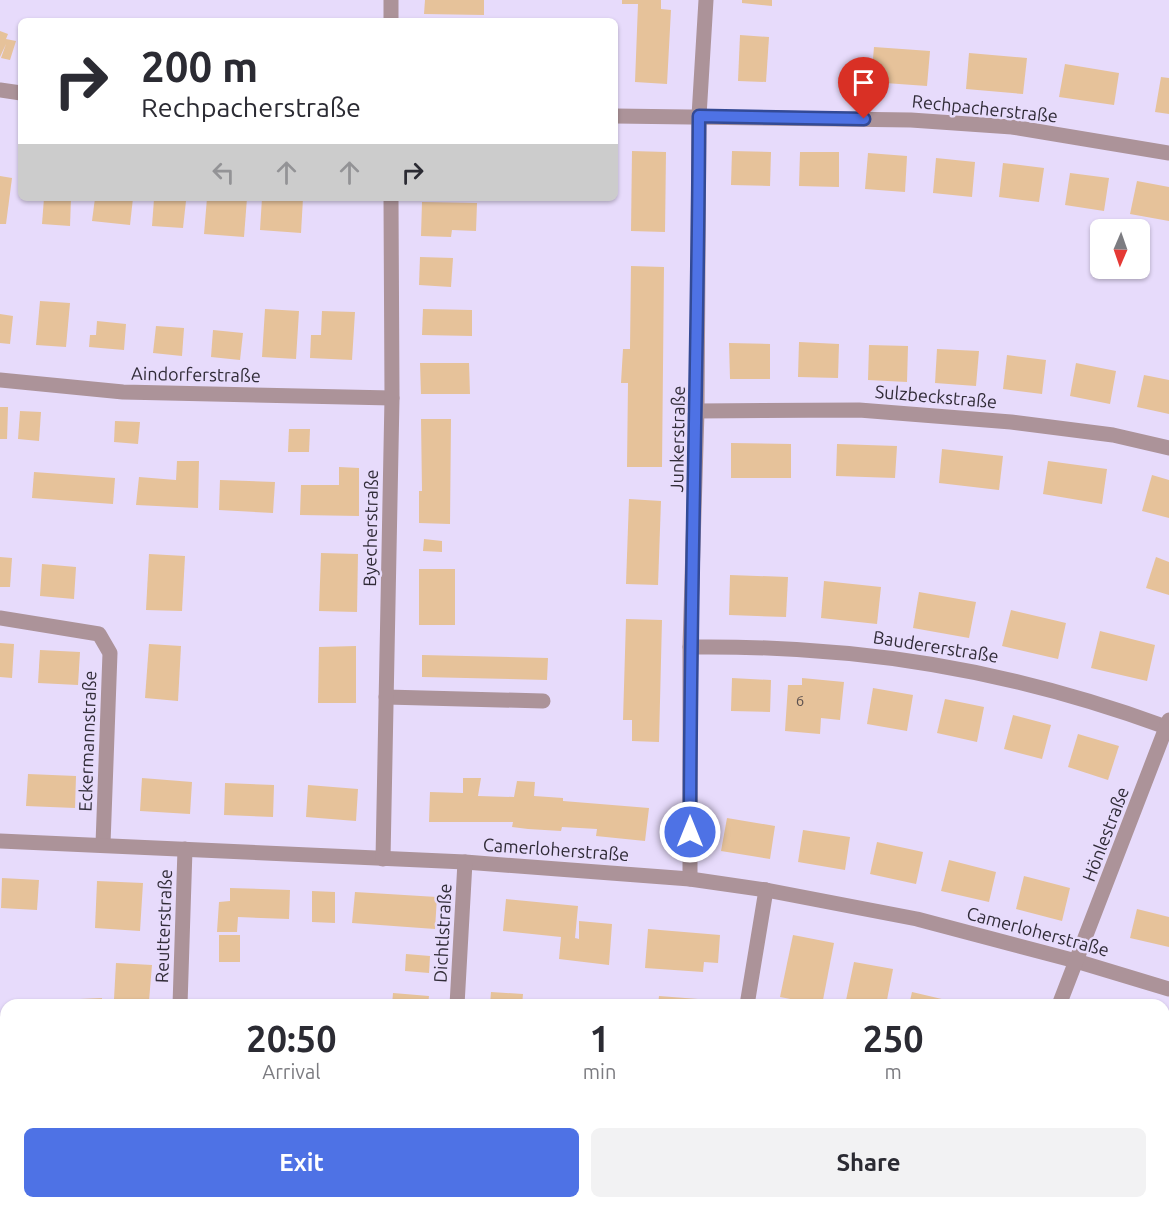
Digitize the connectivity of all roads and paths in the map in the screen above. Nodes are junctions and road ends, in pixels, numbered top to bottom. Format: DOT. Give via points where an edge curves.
graph roads {
  1 [pos="391,0"];
  2 [pos="706,0"];
  3 [pos="391,18"];
  4 [pos="0,90"];
  5 [pos="18,93"];
  6 [pos="618,116"];
  7 [pos="699,116"];
  8 [pos="1169,153"];
  9 [pos="391,201"];
  10 [pos="0,380"];
  11 [pos="392,398"];
  12 [pos="697,411"];
  13 [pos="1169,448"];
  14 [pos="0,618"];
  15 [pos="690,647"];
  16 [pos="386,697"];
  17 [pos="543,701"];
  18 [pos="1168,724"];
  19 [pos="0,841"];
  20 [pos="103,844"];
  21 [pos="185,849"];
  22 [pos="383,859"];
  23 [pos="465,862"];
  24 [pos="690,879"];
  25 [pos="765,890"];
  26 [pos="1076,961"];
  27 [pos="1169,989"];
  28 [pos="180,999"];
  29 [pos="458,999"];
  30 [pos="748,999"];
  31 [pos="1061,999"];
  1 -- 3 [label="street"];
  2 -- 7 [label="street, Junkerstraße"];
  4 -- 5 [label="street"];
  6 -- 7 [label="street, Rechpacherstraße"];
  7 -- 8 [label="street, Rechpacherstraße" via="911,120 1012,127"];
  7 -- 12 [label="street, Junkerstraße"];
  9 -- 11 [label="street, Byecherstraße"];
  10 -- 11 [label="street, Aindorferstraße" via="123,392"];
  11 -- 16 [label="street, Byecherstraße"];
  12 -- 13 [label="street, Sulzbeckstraße" via="859,410 1022,423 1113,435"];
  12 -- 15 [label="street, Junkerstraße"];
  14 -- 20 [label="street, Eckermannstraße" via="99,634 110,653"];
  15 -- 18 [label="street, Baudererstraße" via="866,653 1007,677"];
  15 -- 24 [label="street, Junkerstraße"];
  16 -- 17 [label="street"];
  16 -- 22 [label="street, Byecherstraße"];
  18 -- 26 [label="street, Hönlestraße"];
  19 -- 20 [label="street, Camerloherstraße"];
  20 -- 21 [label="street, Camerloherstraße"];
  21 -- 22 [label="street, Camerloherstraße"];
  21 -- 28 [label="street, Reutterstraße"];
  22 -- 23 [label="street, Camerloherstraße"];
  23 -- 24 [label="street, Camerloherstraße"];
  23 -- 29 [label="street, Dichtlstraße"];
  24 -- 25 [label="street, Camerloherstraße"];
  25 -- 26 [label="street, Camerloherstraße" via="917,919"];
  25 -- 30 [label="street"];
  26 -- 27 [label="street, Camerloherstraße"];
  26 -- 31 [label="street, Hönlestraße"];
}
